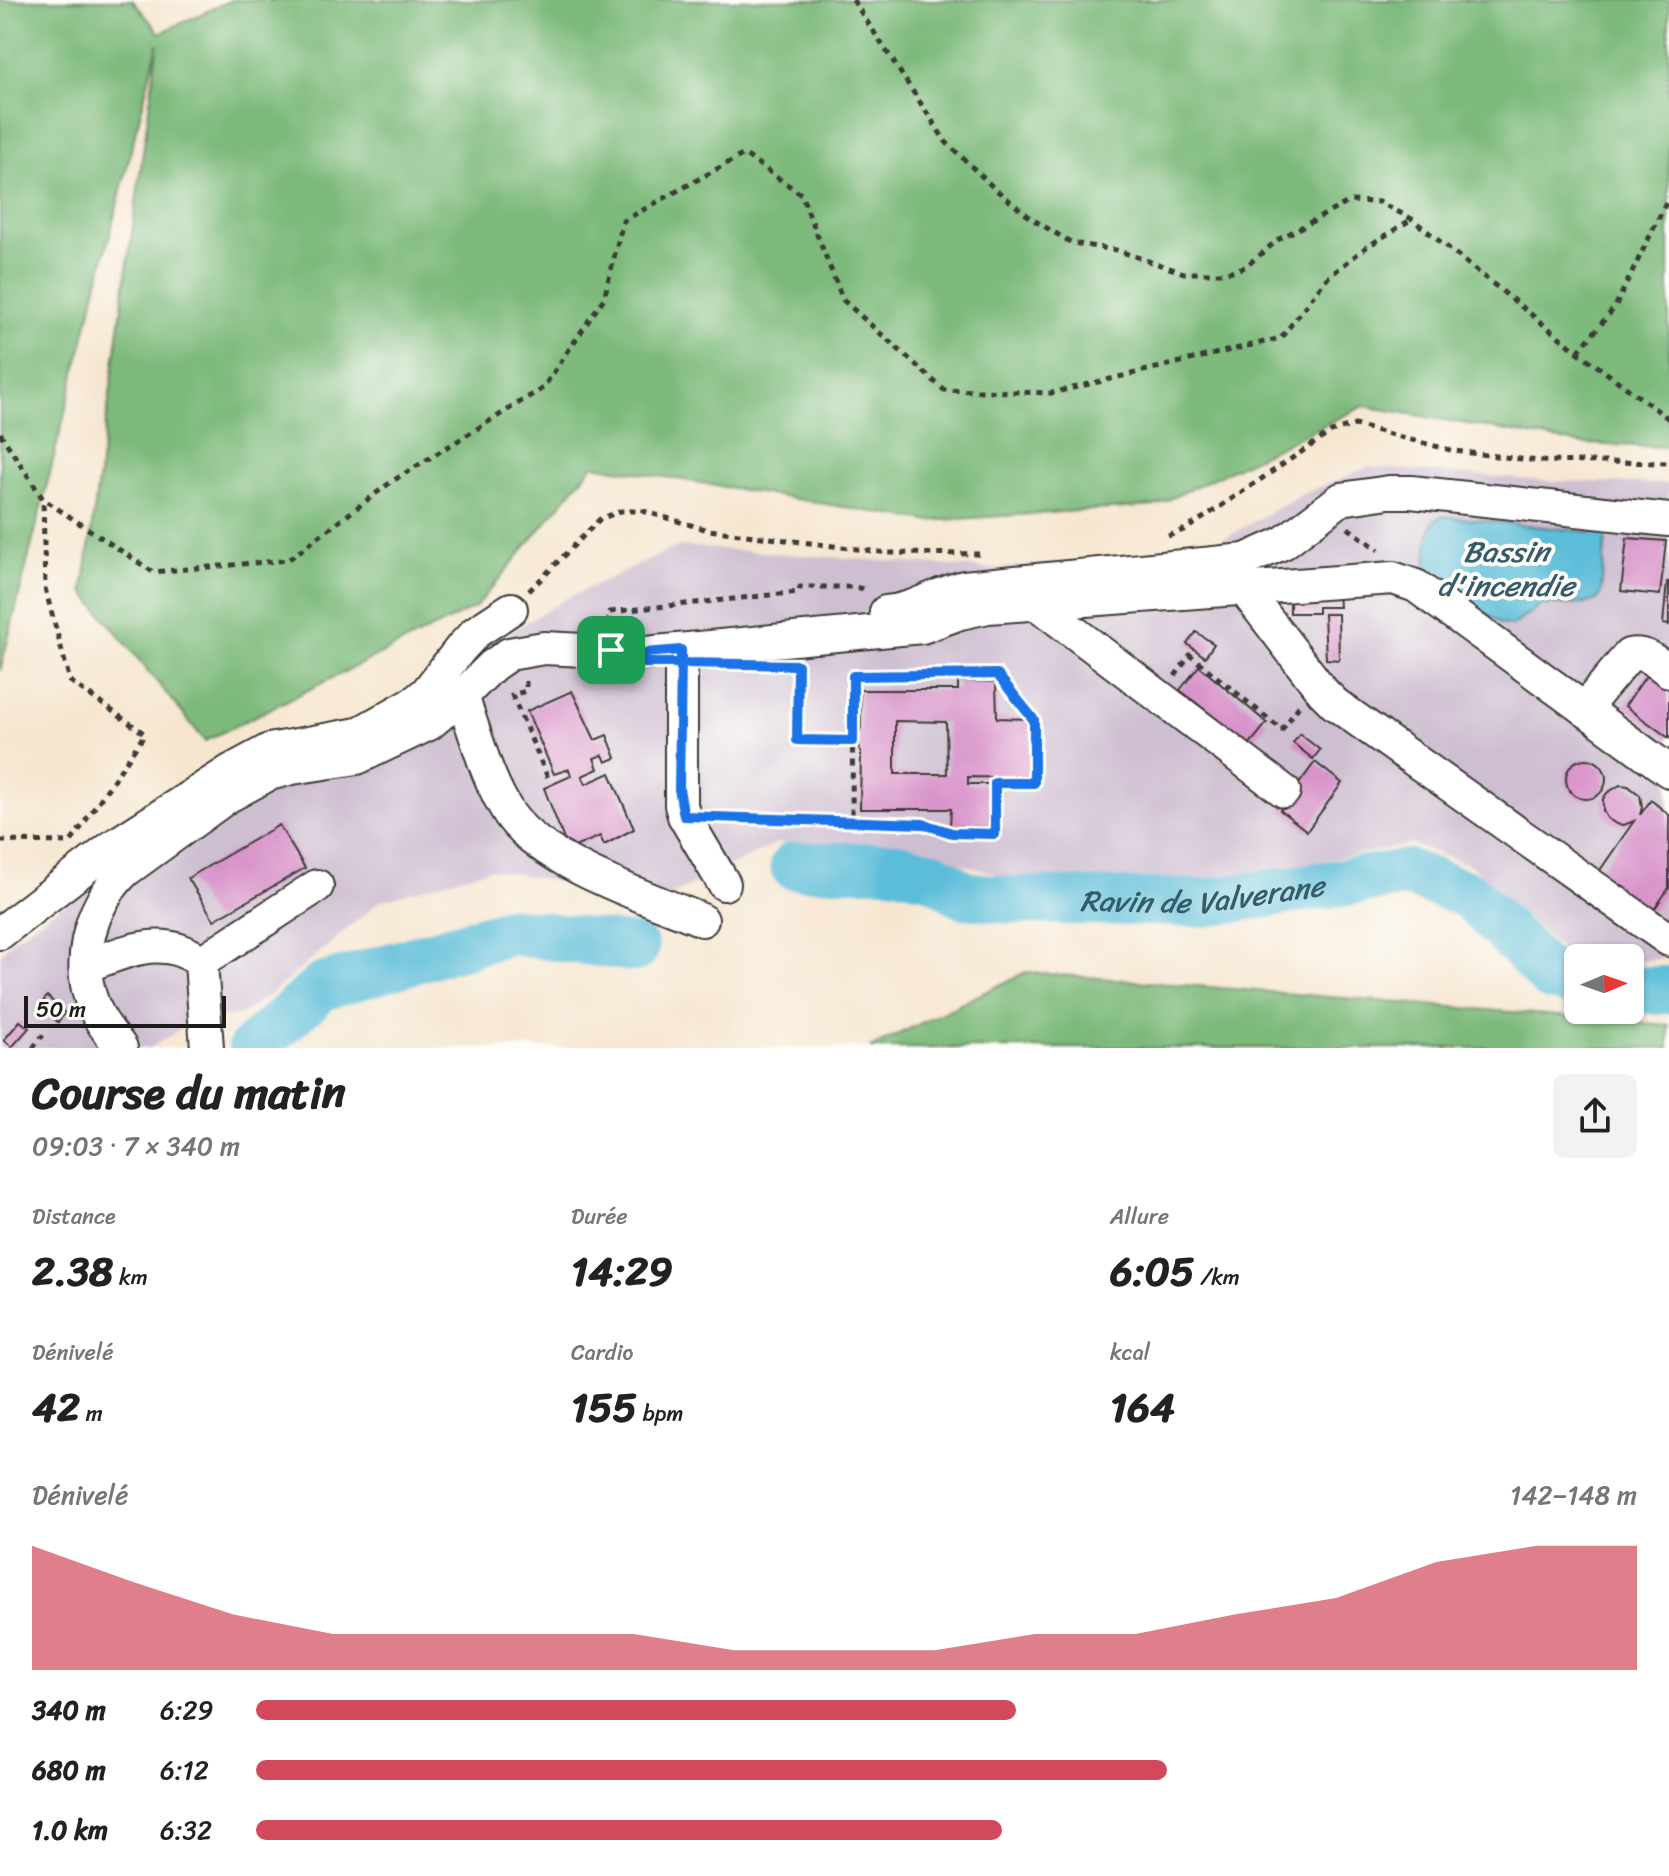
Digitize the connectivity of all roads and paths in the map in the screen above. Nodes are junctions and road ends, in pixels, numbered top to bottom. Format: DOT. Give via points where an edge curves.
graph roads {
  1 [pos="272,0"];
  2 [pos="285,0"];
  3 [pos="853,0"];
  4 [pos="1669,197"];
  5 [pos="1412,219"];
  6 [pos="1578,352"];
  7 [pos="1669,419"];
  8 [pos="0,433"];
  9 [pos="1669,463"];
  10 [pos="43,499"];
  11 [pos="1669,520"];
  12 [pos="1160,540"];
  13 [pos="985,554"];
  14 [pos="1244,589"];
  15 [pos="1037,604"];
  16 [pos="511,609"];
  17 [pos="611,650"];
  18 [pos="681,650"];
  19 [pos="784,665"];
  20 [pos="525,668"];
  21 [pos="1669,671"];
  22 [pos="462,696"];
  23 [pos="1307,696"];
  24 [pos="1160,697"];
  25 [pos="1584,709"];
  26 [pos="853,741"];
  27 [pos="1669,771"];
  28 [pos="548,778"];
  29 [pos="1284,791"];
  30 [pos="684,816"];
  31 [pos="852,822"];
  32 [pos="0,841"];
  33 [pos="724,884"];
  34 [pos="317,886"];
  35 [pos="702,920"];
  36 [pos="0,933"];
  37 [pos="1669,940"];
  38 [pos="201,962"];
  39 [pos="86,966"];
  40 [pos="43,1035"];
  41 [pos="119,1047"];
  42 [pos="33,1048"];
  43 [pos="207,1048"];
  1 -- 2 [label="path"];
  3 -- 5 [label="path" via="946,142 1019,209 1072,243 1116,250 1184,273 1225,273 1245,267 1279,239 1350,201 1379,202"];
  4 -- 6 [label="path" via="1615,307"];
  5 -- 6 [label="path"];
  5 -- 10 [label="path" via="1326,279 1281,338 1052,393 944,390 843,300 801,194 744,154 623,221 604,298 543,388 391,482 288,560 153,572"];
  6 -- 7 [label="path"];
  8 -- 10 [label="path"];
  9 -- 12 [label="path" via="1538,461 1454,451 1355,425 1331,432 1186,529"];
  10 -- 32 [label="path" via="45,588 70,681 145,734 71,842"];
  11 -- 17 [label="street" via="1411,492 1350,496 1283,543 1245,560 964,587 909,610 639,638"];
  13 -- 16 [label="path" via="888,553 708,530 643,511 621,511 600,519"];
  14 -- 15 [label="street"];
  14 -- 25 [label="street" via="1382,579 1406,582"];
  14 -- 37 [label="street" via="1335,704"];
  15 -- 18 [label="street" via="988,607 922,627"];
  15 -- 24 [label="street"];
  16 -- 36 [label="street" via="476,632 415,702 358,734 269,750 232,770 112,847"];
  17 -- 18 [label="street"];
  17 -- 22 [label="street" via="531,648 509,654"];
  18 -- 30 [label="street" via="679,789"];
  19 -- 26 [label="path" via="798,665 797,740"];
  20 -- 28 [label="path" via="526,691 512,695"];
  21 -- 25 [label="street" via="1649,657 1629,655"];
  22 -- 35 [label="street" via="499,795 530,837 577,865"];
  22 -- 39 [label="street" via="429,724 357,758 269,774 139,859 114,881 97,908"];
  23 -- 24 [label="path" via="1282,730 1190,655"];
  24 -- 29 [label="street"];
  25 -- 27 [label="street"];
  26 -- 31 [label="path"];
  26 -- 31 [label="path" via="853,676 997,674 1034,720 1034,783 995,783 995,834"];
  30 -- 31 [label="path"];
  30 -- 33 [label="street"];
  34 -- 38 [label="street"];
  38 -- 39 [label="street" via="168,945"];
  38 -- 43 [label="street"];
  39 -- 41 [label="street" via="98,1016"];
  40 -- 42 [label="path"];
}
